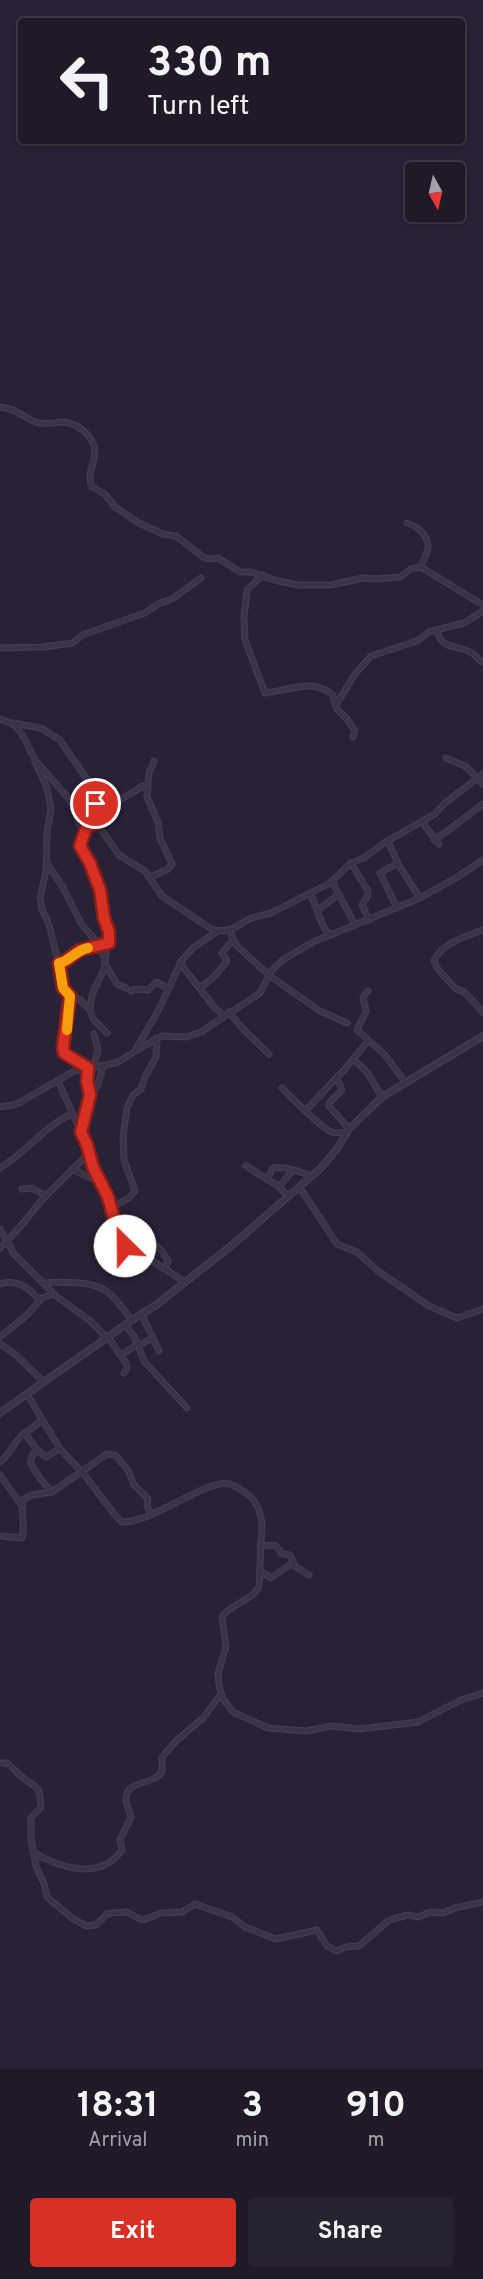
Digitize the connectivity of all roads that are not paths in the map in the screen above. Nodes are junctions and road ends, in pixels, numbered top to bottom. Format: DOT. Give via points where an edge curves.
graph roads {
  1 [pos="0,407"];
  2 [pos="407,523"];
  3 [pos="421,567"];
  4 [pos="264,575"];
  5 [pos="201,578"];
  6 [pos="483,605"];
  7 [pos="483,611"];
  8 [pos="438,631"];
  9 [pos="0,648"];
  10 [pos="483,662"];
  11 [pos="336,705"];
  12 [pos="0,718"];
  13 [pos="10,723"];
  14 [pos="353,737"];
  15 [pos="446,758"];
  16 [pos="35,760"];
  17 [pos="154,761"];
  18 [pos="483,774"];
  19 [pos="478,778"];
  20 [pos="483,784"];
  21 [pos="147,790"];
  22 [pos="483,804"];
  23 [pos="102,814"];
  24 [pos="424,820"];
  25 [pos="95,824"];
  26 [pos="86,828"];
  27 [pos="434,840"];
  28 [pos="388,841"];
  29 [pos="439,844"];
  30 [pos="483,860"];
  31 [pos="46,863"];
  32 [pos="351,863"];
  33 [pos="398,863"];
  34 [pos="151,877"];
  35 [pos="332,881"];
  36 [pos="310,894"];
  37 [pos="339,894"];
  38 [pos="420,898"];
  39 [pos="397,908"];
  40 [pos="318,910"];
  41 [pos="369,920"];
  42 [pos="355,926"];
  43 [pos="229,930"];
  44 [pos="483,930"];
  45 [pos="218,931"];
  46 [pos="331,935"];
  47 [pos="233,940"];
  48 [pos="109,943"];
  49 [pos="98,945"];
  50 [pos="105,960"];
  51 [pos="59,963"];
  52 [pos="181,966"];
  53 [pos="270,976"];
  54 [pos="63,984"];
  55 [pos="126,988"];
  56 [pos="167,988"];
  57 [pos="200,988"];
  58 [pos="131,991"];
  59 [pos="368,991"];
  60 [pos="70,996"];
  61 [pos="82,1000"];
  62 [pos="90,1008"];
  63 [pos="229,1012"];
  64 [pos="483,1012"];
  65 [pos="223,1015"];
  66 [pos="347,1023"];
  67 [pos="107,1033"];
  68 [pos="94,1034"];
  69 [pos="483,1036"];
  70 [pos="157,1038"];
  71 [pos="368,1041"];
  72 [pos="135,1050"];
  73 [pos="269,1054"];
  74 [pos="353,1059"];
  75 [pos="103,1066"];
  76 [pos="90,1067"];
  77 [pos="337,1078"];
  78 [pos="58,1081"];
  79 [pos="406,1083"];
  80 [pos="282,1088"];
  81 [pos="90,1095"];
  82 [pos="382,1097"];
  83 [pos="0,1107"];
  84 [pos="305,1111"];
  85 [pos="72,1114"];
  86 [pos="348,1131"];
  87 [pos="81,1132"];
  88 [pos="89,1152"];
  89 [pos="246,1166"];
  90 [pos="0,1168"];
  91 [pos="72,1169"];
  92 [pos="292,1171"];
  93 [pos="312,1177"];
  94 [pos="267,1179"];
  95 [pos="99,1181"];
  96 [pos="279,1187"];
  97 [pos="300,1188"];
  98 [pos="22,1189"];
  99 [pos="45,1196"];
  100 [pos="289,1197"];
  101 [pos="111,1208"];
  102 [pos="114,1220"];
  103 [pos="0,1229"];
  104 [pos="7,1241"];
  105 [pos="0,1248"];
  106 [pos="165,1269"];
  107 [pos="185,1282"];
  108 [pos="43,1283"];
  109 [pos="0,1284"];
  110 [pos="53,1294"];
  111 [pos="39,1300"];
  112 [pos="483,1309"];
  113 [pos="142,1315"];
  114 [pos="132,1320"];
  115 [pos="125,1325"];
  116 [pos="0,1337"];
  117 [pos="108,1338"];
  118 [pos="152,1338"];
  119 [pos="0,1344"];
  120 [pos="138,1345"];
  121 [pos="159,1351"];
  122 [pos="121,1355"];
  123 [pos="124,1373"];
  124 [pos="44,1383"];
  125 [pos="27,1394"];
  126 [pos="187,1408"];
  127 [pos="0,1413"];
  128 [pos="42,1419"];
  129 [pos="25,1433"];
  130 [pos="35,1448"];
  131 [pos="59,1449"];
  132 [pos="0,1462"];
  133 [pos="81,1472"];
  134 [pos="0,1475"];
  135 [pos="53,1491"];
  136 [pos="22,1506"];
  137 [pos="151,1515"];
  138 [pos="0,1536"];
  139 [pos="260,1545"];
  140 [pos="294,1564"];
  141 [pos="261,1572"];
  142 [pos="309,1575"];
  143 [pos="483,1693"];
  144 [pos="221,1694"];
  145 [pos="0,1764"];
  146 [pos="33,1852"];
  147 [pos="483,1902"];
  1 -- 4 [label="street" via="17,410 40,423 63,422 80,427 94,445 89,482 110,498 115,507 154,531 177,537 203,557 218,558 240,572"];
  2 -- 3 [label="street" via="416,526 427,542"];
  3 -- 4 [label="street" via="400,577 363,578 331,585 298,585"];
  3 -- 6 [label="street"];
  4 -- 11 [label="street" via="247,590 244,617 249,654 265,693 318,686 331,693"];
  5 -- 9 [label="street" via="145,613 82,635 74,642"];
  7 -- 8 [label="street"];
  8 -- 10 [label="street" via="439,639 447,645 473,653"];
  8 -- 11 [label="street" via="371,656"];
  11 -- 14 [label="street" via="355,731"];
  12 -- 13 [label="street"];
  13 -- 16 [label="street" via="22,734"];
  13 -- 23 [label="street" via="40,728 60,740 94,790"];
  15 -- 19 [label="street" via="465,766"];
  16 -- 26 [label="street" via="70,800 79,824"];
  16 -- 31 [label="street" via="51,808"];
  17 -- 21 [label="street"];
  18 -- 19 [label="street"];
  19 -- 20 [label="street"];
  19 -- 24 [label="street"];
  21 -- 23 [label="street" via="142,786"];
  21 -- 34 [label="street" via="160,838 172,864"];
  22 -- 27 [label="street"];
  23 -- 25 [label="street"];
  24 -- 27 [label="street"];
  24 -- 28 [label="street"];
  25 -- 26 [label="street"];
  25 -- 34 [label="street" via="119,855"];
  26 -- 48 [label="street" via="80,846 100,890"];
  27 -- 29 [label="street"];
  28 -- 32 [label="street"];
  28 -- 33 [label="street"];
  30 -- 38 [label="street"];
  31 -- 49 [label="street"];
  31 -- 51 [label="street" via="40,903"];
  32 -- 35 [label="street"];
  32 -- 41 [label="street" via="368,891 362,905"];
  33 -- 38 [label="street"];
  33 -- 39 [label="street" via="380,873"];
  34 -- 45 [label="street" via="166,900"];
  35 -- 36 [label="street"];
  35 -- 37 [label="street"];
  36 -- 40 [label="street"];
  36 -- 43 [label="street"];
  37 -- 40 [label="street"];
  37 -- 42 [label="street"];
  38 -- 39 [label="street"];
  39 -- 41 [label="street"];
  40 -- 46 [label="street" via="325,930"];
  41 -- 42 [label="street"];
  42 -- 46 [label="street"];
  43 -- 45 [label="street"];
  43 -- 47 [label="street"];
  44 -- 64 [label="street" via="451,944 434,961 455,988"];
  45 -- 52 [label="street" via="194,947"];
  46 -- 53 [label="street" via="284,959"];
  47 -- 53 [label="street"];
  47 -- 57 [label="street" via="222,952 224,967"];
  48 -- 49 [label="street"];
  48 -- 50 [label="street"];
  49 -- 50 [label="street"];
  49 -- 51 [label="street" via="80,950"];
  50 -- 55 [label="street" via="117,984"];
  50 -- 62 [label="street"];
  51 -- 54 [label="street"];
  52 -- 56 [label="street"];
  52 -- 57 [label="street"];
  53 -- 63 [label="street" via="260,993"];
  53 -- 66 [label="street" via="320,1011"];
  54 -- 60 [label="street"];
  54 -- 61 [label="street"];
  56 -- 58 [label="street" via="156,982 148,990"];
  56 -- 72 [label="street"];
  57 -- 65 [label="street"];
  59 -- 71 [label="street" via="363,997 365,1014 357,1027"];
  60 -- 61 [label="street"];
  60 -- 76 [label="street" via="64,1053"];
  61 -- 62 [label="street"];
  62 -- 67 [label="street" via="93,1019"];
  63 -- 65 [label="street"];
  63 -- 73 [label="street"];
  65 -- 70 [label="street" via="192,1036"];
  68 -- 76 [label="street" via="98,1049"];
  69 -- 79 [label="street"];
  70 -- 72 [label="street"];
  70 -- 101 [label="street" via="156,1057 127,1108 124,1161 135,1191"];
  71 -- 74 [label="street"];
  71 -- 79 [label="street" via="384,1054"];
  72 -- 75 [label="street" via="116,1063"];
  74 -- 77 [label="street"];
  74 -- 82 [label="street" via="367,1072"];
  75 -- 76 [label="street"];
  75 -- 81 [label="street" via="98,1085"];
  76 -- 78 [label="street"];
  76 -- 81 [label="street"];
  77 -- 84 [label="street"];
  77 -- 86 [label="street" via="342,1090 329,1106"];
  78 -- 83 [label="street" via="17,1104"];
  78 -- 85 [label="street"];
  79 -- 82 [label="street"];
  80 -- 84 [label="street"];
  81 -- 87 [label="street"];
  82 -- 86 [label="street"];
  84 -- 86 [label="street" via="332,1132"];
  85 -- 87 [label="street"];
  85 -- 90 [label="street"];
  86 -- 93 [label="street" via="331,1158"];
  87 -- 88 [label="street"];
  88 -- 91 [label="street"];
  88 -- 95 [label="street"];
  89 -- 94 [label="street"];
  91 -- 95 [label="street"];
  91 -- 99 [label="street"];
  92 -- 93 [label="street"];
  92 -- 94 [label="street" via="274,1167"];
  92 -- 96 [label="street"];
  93 -- 97 [label="street"];
  94 -- 96 [label="street"];
  95 -- 101 [label="street"];
  96 -- 100 [label="street"];
  97 -- 100 [label="street"];
  97 -- 112 [label="street" via="338,1245 357,1252 429,1306 457,1318"];
  98 -- 99 [label="street" via="32,1188"];
  99 -- 104 [label="street"];
  100 -- 107 [label="street"];
  101 -- 102 [label="street"];
  102 -- 106 [label="street" via="129,1251"];
  102 -- 106 [label="street" via="130,1221 162,1251 168,1261"];
  103 -- 104 [label="street"];
  104 -- 105 [label="street"];
  104 -- 108 [label="street" via="20,1261"];
  106 -- 107 [label="street"];
  107 -- 113 [label="street"];
  108 -- 110 [label="street"];
  108 -- 114 [label="street" via="71,1282 103,1289"];
  109 -- 111 [label="street" via="18,1283"];
  110 -- 111 [label="street"];
  110 -- 117 [label="street"];
  111 -- 116 [label="street"];
  113 -- 114 [label="street"];
  113 -- 118 [label="street"];
  114 -- 115 [label="street"];
  115 -- 117 [label="street"];
  115 -- 120 [label="street"];
  117 -- 122 [label="street"];
  117 -- 124 [label="street"];
  118 -- 120 [label="street"];
  118 -- 121 [label="street"];
  119 -- 124 [label="street"];
  120 -- 122 [label="street"];
  120 -- 126 [label="street" via="144,1361"];
  122 -- 123 [label="street" via="127,1365"];
  124 -- 125 [label="street"];
  125 -- 127 [label="street"];
  125 -- 128 [label="street"];
  128 -- 129 [label="street"];
  128 -- 131 [label="street"];
  129 -- 130 [label="street"];
  129 -- 132 [label="street"];
  130 -- 131 [label="street" via="46,1457"];
  130 -- 135 [label="street" via="32,1465 43,1484"];
  131 -- 133 [label="street"];
  133 -- 135 [label="street"];
  133 -- 137 [label="street" via="119,1520 126,1522"];
  133 -- 137 [label="street" via="104,1456 116,1455 133,1483 148,1498"];
  134 -- 136 [label="street"];
  135 -- 136 [label="street" via="28,1496"];
  136 -- 138 [label="street" via="23,1537"];
  137 -- 139 [label="street" via="204,1489 229,1484 257,1504 262,1520"];
  139 -- 140 [label="street" via="276,1546 282,1554 290,1555"];
  139 -- 141 [label="street"];
  140 -- 141 [label="street" via="272,1577"];
  140 -- 142 [label="street"];
  141 -- 144 [label="street" via="260,1587 254,1595 222,1616 226,1647 218,1670"];
  143 -- 144 [label="street" via="418,1722 306,1731 265,1727 233,1712"];
  144 -- 146 [label="street" via="203,1718 162,1757 162,1770 157,1777 132,1787 126,1799 131,1817 118,1855 102,1866 78,1870"];
  145 -- 146 [label="street" via="8,1763 40,1791 41,1807 31,1818"];
  146 -- 147 [label="street" via="46,1897 89,1927 108,1914 124,1911 142,1920 161,1913 181,1912 194,1904 276,1939 317,1930 327,1946 336,1951 359,1946 396,1918 443,1913"];
}
